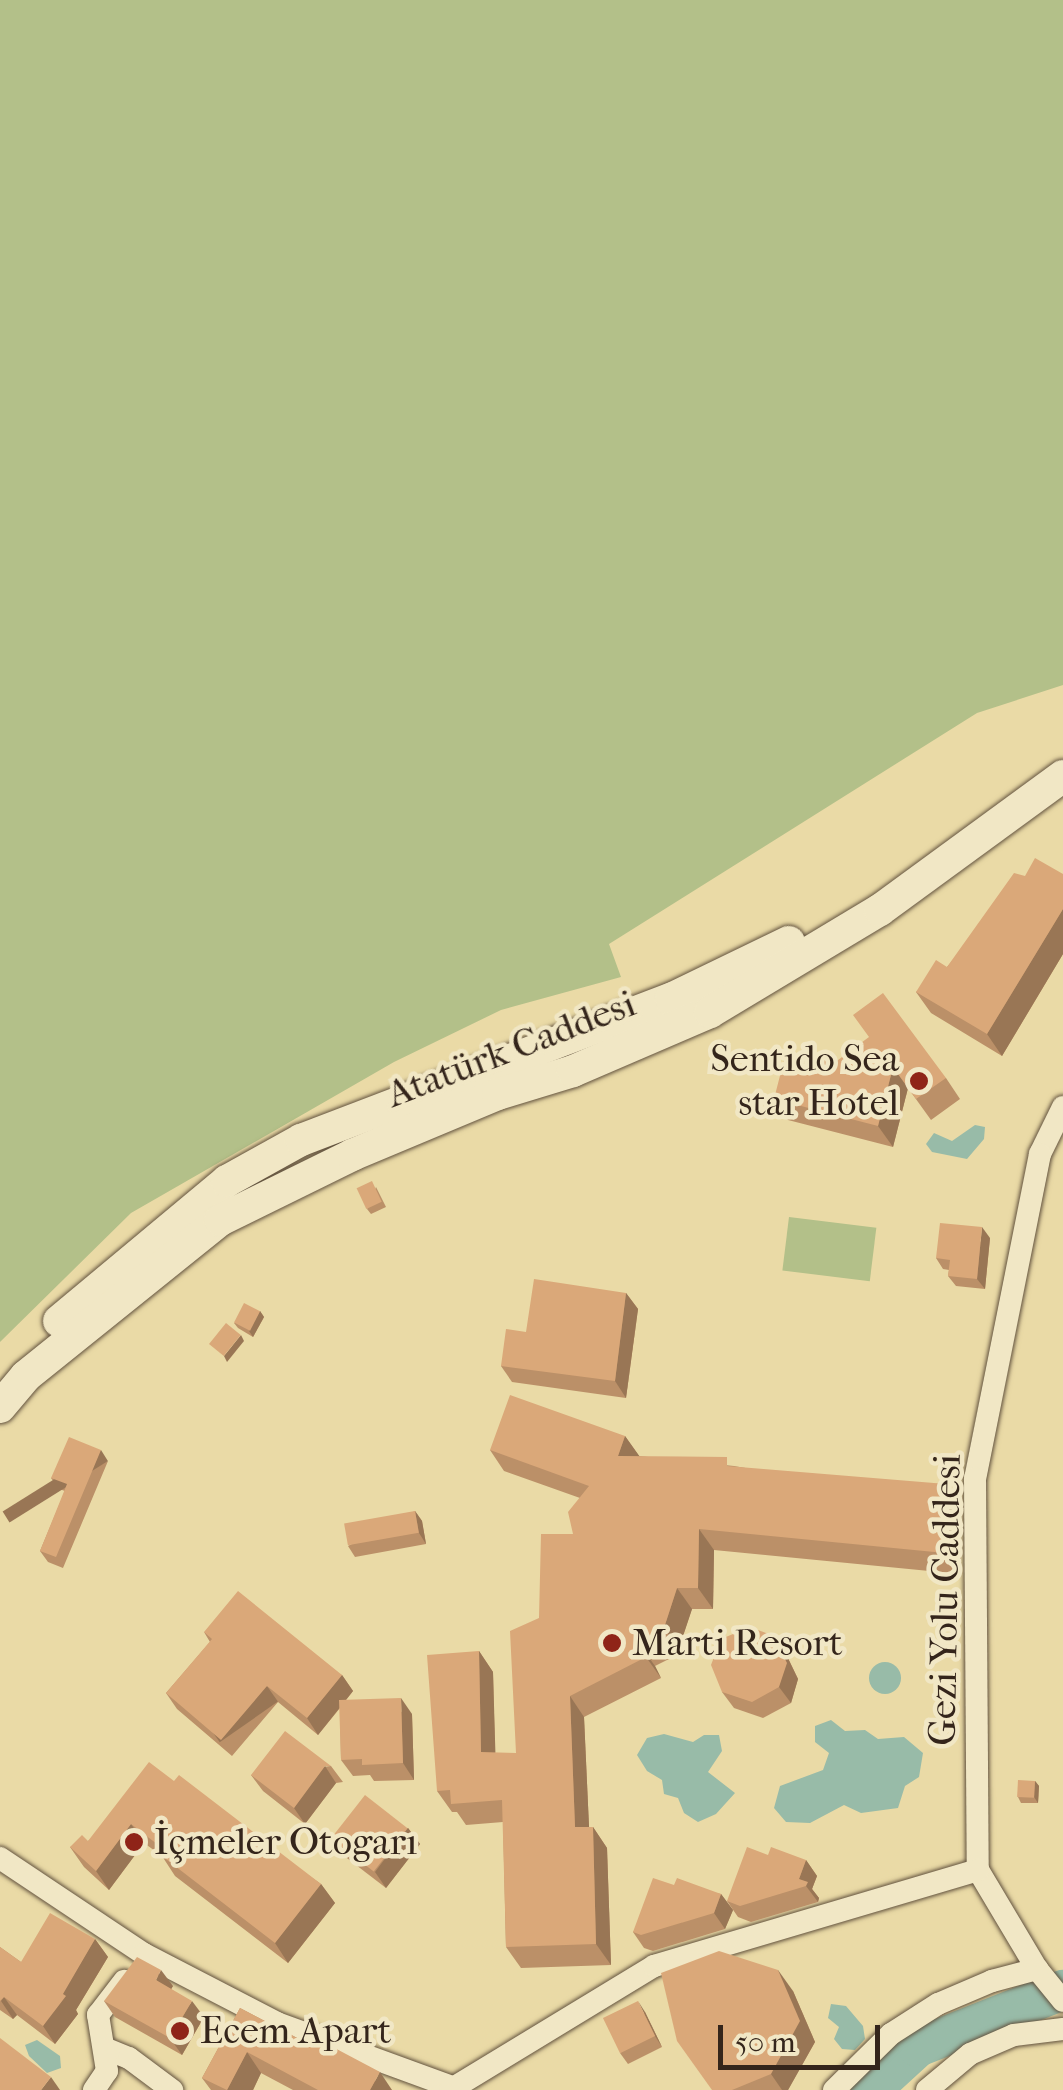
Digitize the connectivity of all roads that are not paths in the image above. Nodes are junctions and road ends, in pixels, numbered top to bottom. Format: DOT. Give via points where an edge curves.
graph roads {
  1 [pos="1063,750"];
  2 [pos="1063,776"];
  3 [pos="1063,1107"];
  4 [pos="0,1378"];
  5 [pos="0,1407"];
  6 [pos="0,1858"];
  7 [pos="978,1870"];
  8 [pos="144,1954"];
  9 [pos="1042,1974"];
  10 [pos="1063,2001"];
  11 [pos="1063,2029"];
  12 [pos="104,2048"];
  13 [pos="453,2089"];
  14 [pos="94,2090"];
  15 [pos="172,2090"];
  16 [pos="834,2090"];
  17 [pos="928,2090"];
  1 -- 4 [label="street, Atatürk Caddesi" via="859,900 763,958 301,1140 227,1181 79,1302"];
  2 -- 5 [label="street, Atatürk Caddesi" via="880,910 710,1012 352,1155 220,1220 38,1366"];
  3 -- 7 [label="street, Gezi Yolu Caddesi" via="1040,1154 975,1478"];
  6 -- 8 [label="street"];
  7 -- 9 [label="street"];
  7 -- 13 [label="street" via="654,1966"];
  8 -- 12 [label="street" via="98,2016"];
  8 -- 13 [label="street" via="277,2024"];
  9 -- 10 [label="street"];
  9 -- 16 [label="street" via="992,1980 938,2004 891,2034"];
  11 -- 17 [label="street" via="1014,2035 970,2054"];
  12 -- 14 [label="street" via="107,2070"];
  12 -- 15 [label="street" via="130,2058"];
}
